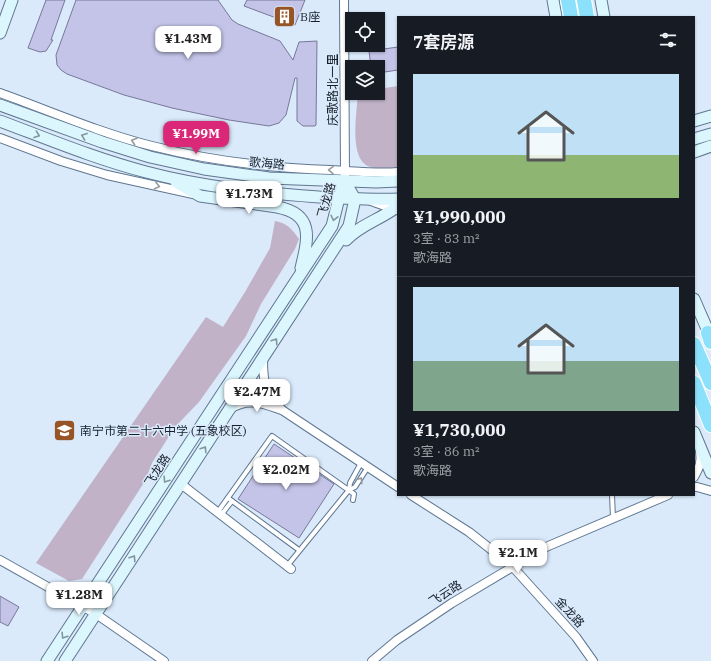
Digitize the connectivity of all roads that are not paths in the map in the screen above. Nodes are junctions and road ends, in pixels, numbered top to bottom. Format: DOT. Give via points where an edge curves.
graph roads {
  1 [pos="12,0"];
  2 [pos="344,0"];
  3 [pos="553,0"];
  4 [pos="568,0"];
  5 [pos="584,0"];
  6 [pos="601,0"];
  7 [pos="556,16"];
  8 [pos="571,16"];
  9 [pos="587,16"];
  10 [pos="604,16"];
  11 [pos="0,33"];
  12 [pos="0,93"];
  13 [pos="0,98"];
  14 [pos="0,105"];
  15 [pos="17,111"];
  16 [pos="711,112"];
  17 [pos="695,115"];
  18 [pos="711,116"];
  19 [pos="695,120"];
  20 [pos="0,121"];
  21 [pos="6,125"];
  22 [pos="711,134"];
  23 [pos="0,138"];
  24 [pos="695,139"];
  25 [pos="711,146"];
  26 [pos="695,152"];
  27 [pos="397,172"];
  28 [pos="167,176"];
  29 [pos="345,176"];
  30 [pos="397,180"];
  31 [pos="200,196"];
  32 [pos="338,198"];
  33 [pos="360,199"];
  34 [pos="397,206"];
  35 [pos="329,258"];
  36 [pos="299,276"];
  37 [pos="695,301"];
  38 [pos="710,337"];
  39 [pos="695,346"];
  40 [pos="263,359"];
  41 [pos="711,383"];
  42 [pos="695,385"];
  43 [pos="695,407"];
  44 [pos="230,409"];
  45 [pos="282,410"];
  46 [pos="711,425"];
  47 [pos="695,435"];
  48 [pos="711,436"];
  49 [pos="698,443"];
  50 [pos="365,465"];
  51 [pos="711,474"];
  52 [pos="695,475"];
  53 [pos="181,484"];
  54 [pos="397,486"];
  55 [pos="695,487"];
  56 [pos="349,490"];
  57 [pos="711,491"];
  58 [pos="413,496"];
  59 [pos="612,496"];
  60 [pos="666,496"];
  61 [pos="230,499"];
  62 [pos="352,500"];
  63 [pos="219,514"];
  64 [pos="612,519"];
  65 [pos="299,550"];
  66 [pos="0,560"];
  67 [pos="512,566"];
  68 [pos="289,567"];
  69 [pos="83,606"];
  70 [pos="96,614"];
  71 [pos="47,661"];
  72 [pos="65,661"];
  73 [pos="164,661"];
  74 [pos="372,661"];
  75 [pos="593,661"];
  1 -- 11 [label="main road"];
  2 -- 29 [label="street, 庆歌路北一里"];
  3 -- 7 [label="main road"];
  4 -- 8 [label="highway"];
  5 -- 9 [label="highway"];
  6 -- 10 [label="main road"];
  29 -- 12 [label="street, one-way" via="198,157 150,146"];
  13 -- 15 [label="main road"];
  14 -- 15 [label="main road, 歌海路"];
  29 -- 15 [label="main road, 歌海路, one-way" via="269,178 204,169 150,157"];
  16 -- 17 [label="main road"];
  18 -- 19 [label="main road"];
  20 -- 21 [label="main road"];
  21 -- 28 [label="main road, one-way" via="98,157"];
  22 -- 24 [label="main road"];
  23 -- 31 [label="street, one-way" via="107,175"];
  25 -- 26 [label="main road"];
  27 -- 29 [label="street"];
  28 -- 31 [label="main road"];
  28 -- 32 [label="main road" via="269,194"];
  29 -- 30 [label="main road, 歌海路" via="376,182"];
  29 -- 32 [label="main road, 飞龙路"];
  29 -- 33 [label="main road, 飞龙路"];
  31 -- 36 [label="main road" via="277,207 294,213 304,223 308,242"];
  32 -- 33 [label="main road"];
  32 -- 36 [label="main road, 飞龙路, one-way" via="332,226"];
  33 -- 34 [label="main road"];
  33 -- 35 [label="main road" via="349,226"];
  34 -- 35 [label="main road" via="355,230"];
  40 -- 35 [label="main road, one-way"];
  36 -- 69 [label="main road, 飞龙路, one-way"];
  37 -- 38 [label="main road"];
  39 -- 41 [label="highway"];
  40 -- 44 [label="main road"];
  40 -- 45 [label="street" via="266,390"];
  42 -- 46 [label="highway"];
  43 -- 48 [label="highway"];
  44 -- 45 [label="street" via="240,403 252,402"];
  53 -- 44 [label="main road, one-way"];
  45 -- 50 [label="street"];
  47 -- 49 [label="main road"];
  49 -- 51 [label="main road"];
  49 -- 52 [label="street" via="701,458"];
  50 -- 54 [label="street"];
  50 -- 56 [label="lane" via="350,483"];
  56 -- 50 [label="lane, one-way" via="355,488"];
  53 -- 63 [label="street"];
  70 -- 53 [label="main road, one-way"];
  55 -- 57 [label="street"];
  56 -- 61 [label="lane" via="272,436"];
  56 -- 62 [label="lane" via="354,494"];
  56 -- 65 [label="lane"];
  58 -- 67 [label="street, 金龙路" via="469,532"];
  59 -- 64 [label="lane"];
  60 -- 64 [label="street, 飞云路"];
  61 -- 63 [label="lane"];
  61 -- 65 [label="lane"];
  63 -- 68 [label="street"];
  64 -- 67 [label="street, 飞云路" via="546,547"];
  65 -- 68 [label="lane"];
  66 -- 69 [label="street"];
  67 -- 74 [label="street, 飞云路" via="427,619"];
  67 -- 75 [label="street, 金龙路" via="576,637"];
  69 -- 70 [label="street"];
  69 -- 71 [label="main road, 飞龙路, one-way"];
  70 -- 72 [label="main road"];
  70 -- 73 [label="street"];
}
